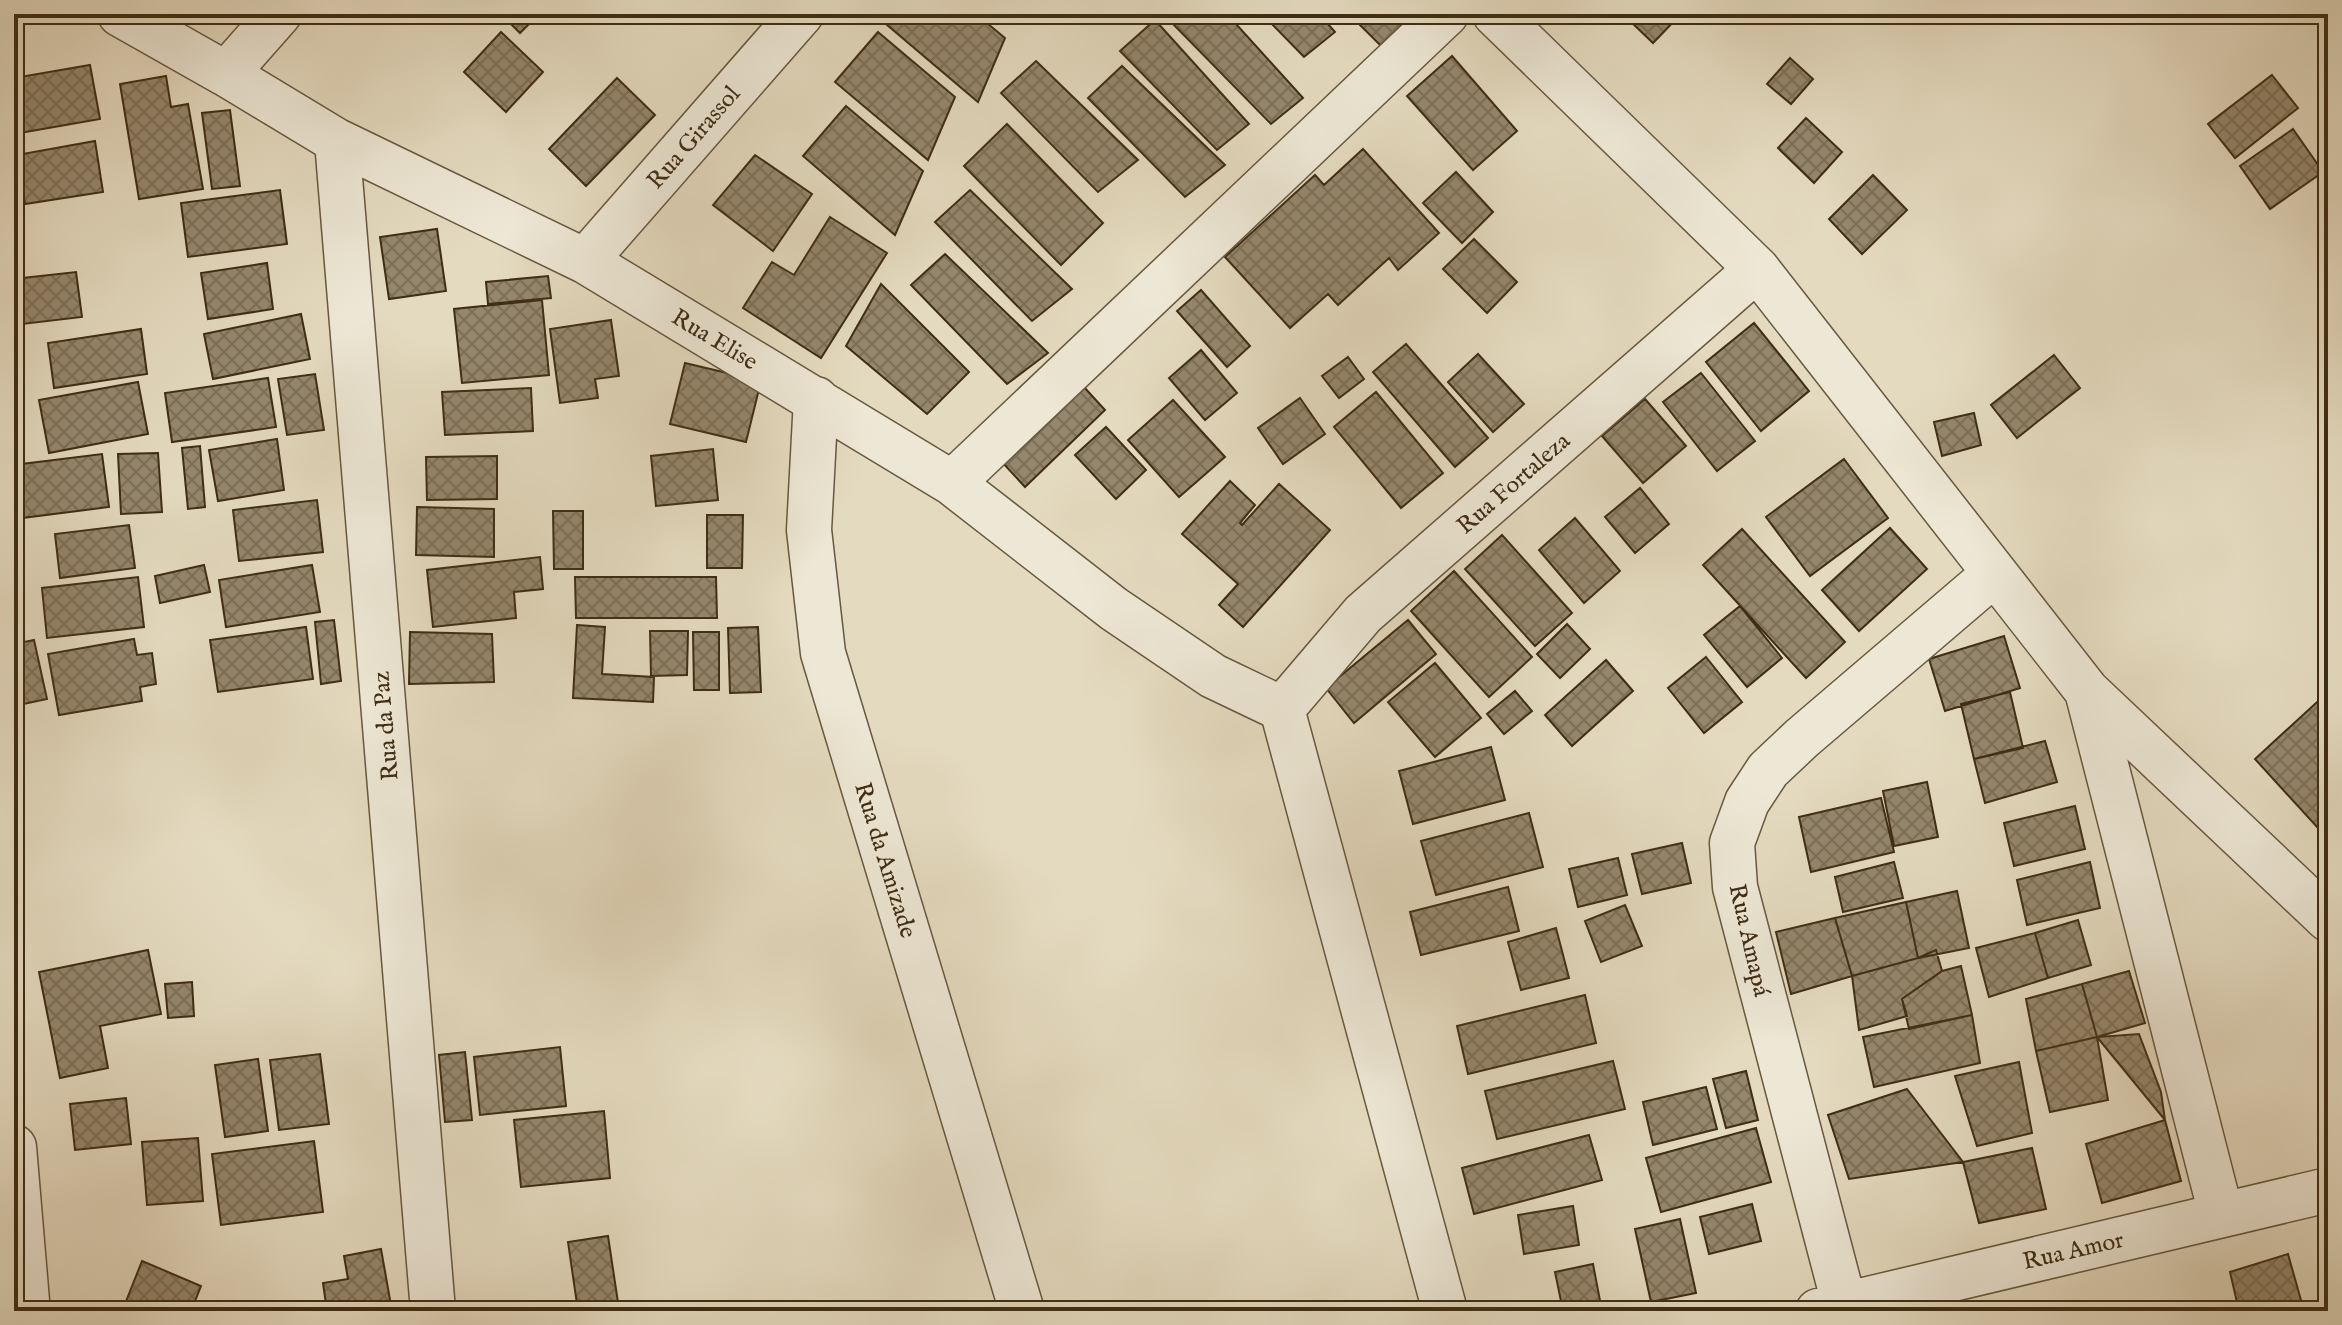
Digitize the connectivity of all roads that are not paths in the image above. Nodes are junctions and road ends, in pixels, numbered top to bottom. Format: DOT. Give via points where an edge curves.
graph roads {
  1 [pos="120,14"];
  2 [pos="279,14"];
  3 [pos="801,14"];
  4 [pos="1446,14"];
  5 [pos="1495,14"];
  6 [pos="226,74"];
  7 [pos="337,141"];
  8 [pos="585,261"];
  9 [pos="1757,269"];
  10 [pos="816,399"];
  11 [pos="952,483"];
  12 [pos="1994,574"];
  13 [pos="2087,691"];
  14 [pos="1282,709"];
  15 [pos="2328,919"];
  16 [pos="14,1147"];
  17 [pos="2328,1190"];
  18 [pos="2221,1214"];
  19 [pos="29,1302"];
  20 [pos="1836,1309"];
  21 [pos="433,1311"];
  22 [pos="1022,1311"];
  23 [pos="1445,1311"];
  1 -- 6 [label="street, Rua Elise"];
  2 -- 6 [label="street"];
  3 -- 8 [label="street, Rua Girassol"];
  4 -- 11 [label="street"];
  5 -- 9 [label="street"];
  6 -- 7 [label="street, Rua Elise"];
  7 -- 8 [label="street, Rua Elise"];
  7 -- 21 [label="street, Rua da Paz"];
  8 -- 10 [label="street, Rua Elise"];
  9 -- 12 [label="street"];
  9 -- 14 [label="street, Rua Fortaleza" via="1363,614"];
  10 -- 11 [label="street, Rua Elise"];
  10 -- 22 [label="street, Rua da Amizade" via="809,530 823,653"];
  11 -- 14 [label="street, Rua Elise" via="1114,609 1213,676"];
  12 -- 13 [label="street"];
  12 -- 20 [label="street, Rua Amapá" via="1768,770 1747,802 1732,843 1735,887"];
  13 -- 15 [label="street"];
  13 -- 18 [label="street"];
  14 -- 23 [label="street"];
  16 -- 19 [label="street"];
  17 -- 18 [label="street, Rua Amor"];
  18 -- 20 [label="street, Rua Amor"];
}
